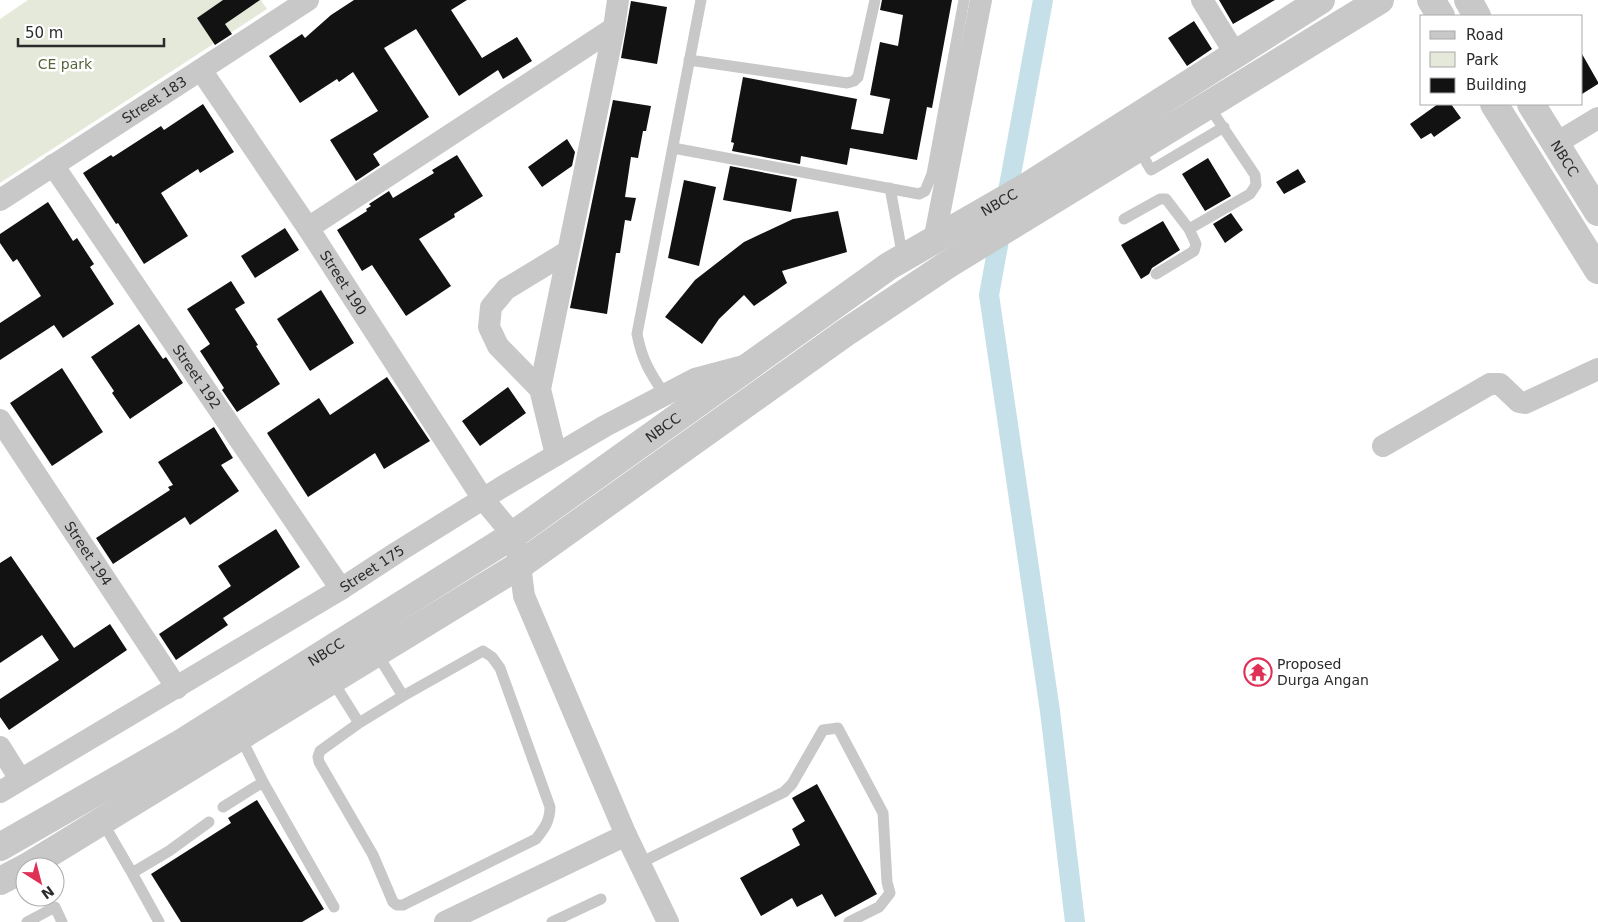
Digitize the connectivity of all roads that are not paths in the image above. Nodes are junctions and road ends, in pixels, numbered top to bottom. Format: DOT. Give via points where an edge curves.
graph roads {
  1 [pos="308,0"];
  2 [pos="618,0"];
  3 [pos="701,0"];
  4 [pos="875,0"];
  5 [pos="964,0"];
  6 [pos="982,0"];
  7 [pos="1202,0"];
  8 [pos="1321,0"];
  9 [pos="1380,0"];
  10 [pos="1431,0"];
  11 [pos="1468,0"];
  12 [pos="281,7"];
  13 [pos="1440,15"];
  14 [pos="1477,15"];
  15 [pos="614,28"];
  16 [pos="1236,55"];
  17 [pos="689,60"];
  18 [pos="201,70"];
  19 [pos="1208,105"];
  20 [pos="1495,105"];
  21 [pos="1532,105"];
  22 [pos="1598,118"];
  23 [pos="1224,127"];
  24 [pos="1556,144"];
  25 [pos="673,148"];
  26 [pos="1138,148"];
  27 [pos="53,165"];
  28 [pos="890,188"];
  29 [pos="1033,197"];
  30 [pos="0,200"];
  31 [pos="984,210"];
  32 [pos="1598,212"];
  33 [pos="1124,220"];
  34 [pos="308,228"];
  35 [pos="1188,230"];
  36 [pos="992,236"];
  37 [pos="940,237"];
  38 [pos="567,252"];
  39 [pos="903,258"];
  40 [pos="1598,270"];
  41 [pos="1156,274"];
  42 [pos="753,364"];
  43 [pos="1598,369"];
  44 [pos="540,388"];
  45 [pos="665,395"];
  46 [pos="0,420"];
  47 [pos="1383,446"];
  48 [pos="556,455"];
  49 [pos="483,499"];
  50 [pos="513,535"];
  51 [pos="520,565"];
  52 [pos="341,589"];
  53 [pos="376,652"];
  54 [pos="332,680"];
  55 [pos="177,688"];
  56 [pos="403,696"];
  57 [pos="359,723"];
  58 [pos="240,736"];
  59 [pos="0,747"];
  60 [pos="20,779"];
  61 [pos="263,782"];
  62 [pos="0,792"];
  63 [pos="223,807"];
  64 [pos="102,821"];
  65 [pos="209,822"];
  66 [pos="626,835"];
  67 [pos="0,847"];
  68 [pos="45,857"];
  69 [pos="640,863"];
  70 [pos="15,874"];
  71 [pos="132,874"];
  72 [pos="0,882"];
  73 [pos="601,899"];
  74 [pos="46,907"];
  75 [pos="54,907"];
  76 [pos="334,907"];
  77 [pos="454,920"];
  78 [pos="26,922"];
  79 [pos="62,922"];
  80 [pos="159,922"];
  81 [pos="552,922"];
  82 [pos="668,922"];
  83 [pos="849,922"];
  1 -- 12 [label="street, Street 183"];
  2 -- 15 [label="street"];
  3 -- 17 [label="lane"];
  4 -- 17 [label="lane" via="858,77 854,81 847,83"];
  5 -- 28 [label="lane" via="932,174 925,191 919,194"];
  6 -- 37 [label="street"];
  7 -- 16 [label="street"];
  8 -- 16 [label="street, NBCC"];
  9 -- 19 [label="street"];
  10 -- 13 [label="street"];
  11 -- 14 [label="street"];
  12 -- 18 [label="street, Street 183"];
  15 -- 34 [label="street"];
  15 -- 38 [label="street"];
  16 -- 29 [label="street, NBCC"];
  17 -- 25 [label="lane"];
  18 -- 27 [label="street, Street 183"];
  18 -- 34 [label="street, Street 190"];
  19 -- 23 [label="lane"];
  19 -- 26 [label="street"];
  20 -- 40 [label="street"];
  21 -- 24 [label="street, NBCC"];
  22 -- 24 [label="street"];
  23 -- 26 [label="lane" via="1152,170"];
  23 -- 35 [label="lane" via="1255,175 1256,184 1250,194"];
  24 -- 32 [label="street, NBCC"];
  25 -- 28 [label="lane"];
  25 -- 45 [label="lane" via="637,334 640,352"];
  26 -- 29 [label="street"];
  27 -- 30 [label="street, Street 183"];
  27 -- 52 [label="street, Street 192"];
  28 -- 39 [label="lane"];
  29 -- 31 [label="street, NBCC"];
  29 -- 36 [label="street"];
  31 -- 36 [label="street"];
  31 -- 37 [label="street, NBCC"];
  33 -- 35 [label="lane" via="1160,199 1166,199"];
  34 -- 49 [label="street, Street 190"];
  35 -- 41 [label="lane" via="1196,244 1194,251"];
  36 -- 51 [label="street" via="845,333"];
  37 -- 39 [label="street, NBCC"];
  38 -- 44 [label="street"];
  38 -- 44 [label="street" via="506,289 491,307 489,327 498,346"];
  39 -- 42 [label="street, NBCC"];
  42 -- 45 [label="street, Street 175" via="695,379"];
  42 -- 50 [label="street, NBCC"];
  43 -- 47 [label="street" via="1525,403 1519,402 1500,384 1490,384"];
  44 -- 48 [label="street"];
  45 -- 48 [label="street, Street 175"];
  46 -- 55 [label="street, Street 194"];
  48 -- 49 [label="street, Street 175"];
  49 -- 50 [label="street, Street 190"];
  49 -- 52 [label="street, Street 175"];
  50 -- 51 [label="street"];
  50 -- 67 [label="street, NBCC" via="178,744"];
  51 -- 53 [label="street"];
  51 -- 66 [label="street" via="524,596"];
  52 -- 55 [label="street, Street 175"];
  53 -- 54 [label="street"];
  53 -- 56 [label="lane"];
  54 -- 57 [label="lane"];
  54 -- 58 [label="street"];
  55 -- 60 [label="street, Street 175"];
  56 -- 57 [label="lane"];
  56 -- 57 [label="lane" via="483,651 492,657 500,668 550,807 546,826 536,839 403,905 397,905 373,854 319,762 320,751"];
  58 -- 61 [label="lane"];
  58 -- 64 [label="street"];
  59 -- 60 [label="street"];
  60 -- 62 [label="street, Street 175"];
  61 -- 63 [label="lane"];
  61 -- 76 [label="lane"];
  64 -- 68 [label="street"];
  64 -- 71 [label="lane"];
  65 -- 71 [label="lane"];
  66 -- 69 [label="street"];
  66 -- 77 [label="street"];
  69 -- 82 [label="street"];
  69 -- 83 [label="lane" via="784,792 792,784 823,730 838,728 883,813 890,893 879,906"];
  70 -- 72 [label="street"];
  71 -- 80 [label="lane"];
  73 -- 81 [label="lane"];
  74 -- 78 [label="lane"];
  75 -- 79 [label="lane"];
}
